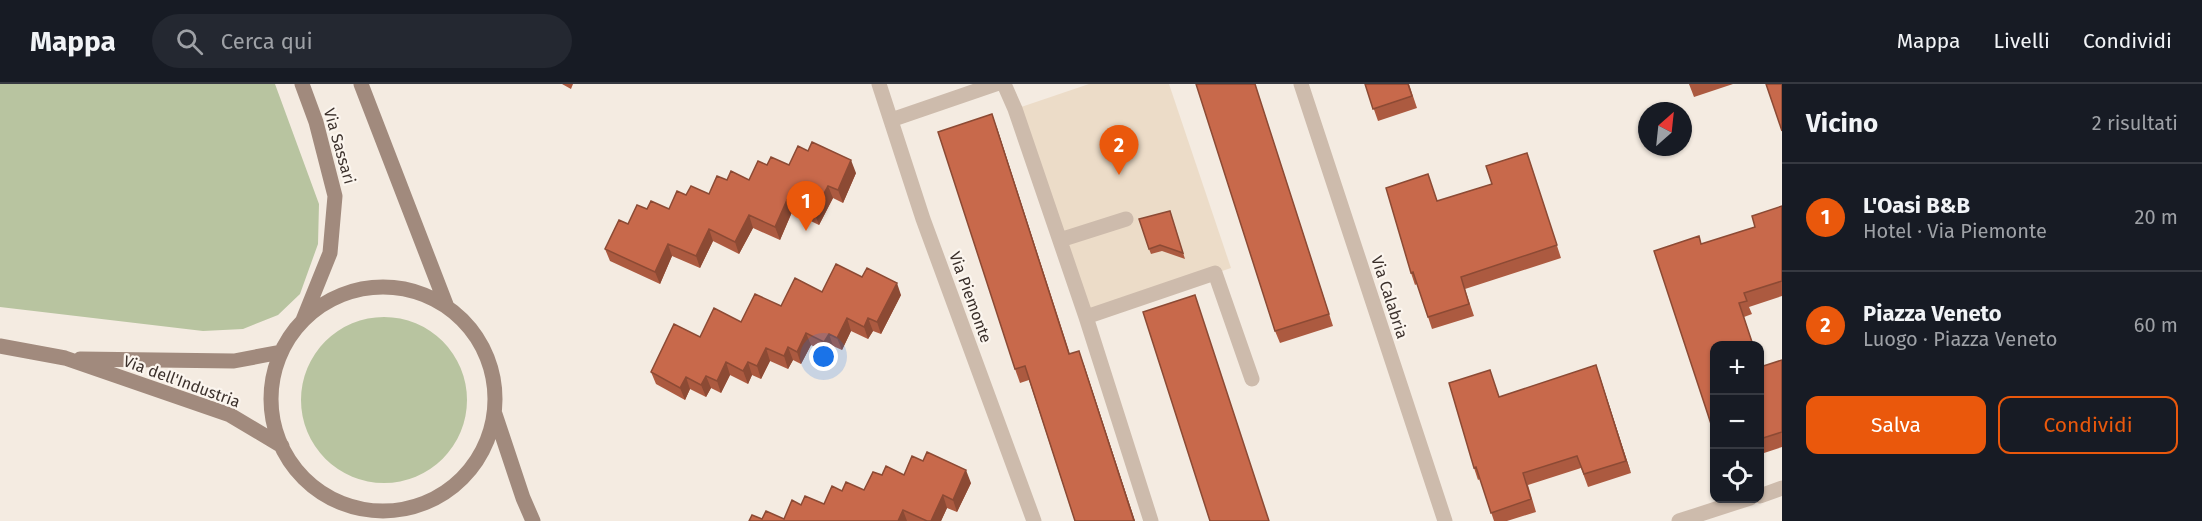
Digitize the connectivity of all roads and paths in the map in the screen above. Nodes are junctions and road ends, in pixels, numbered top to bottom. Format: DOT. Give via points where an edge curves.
graph roads {
  1 [pos="302,84"];
  2 [pos="361,84"];
  3 [pos="879,84"];
  4 [pos="996,84"];
  5 [pos="1004,84"];
  6 [pos="1301,84"];
  7 [pos="891,120"];
  8 [pos="1126,219"];
  9 [pos="1060,240"];
  10 [pos="447,307"];
  11 [pos="1086,316"];
  12 [pos="303,321"];
  13 [pos="0,346"];
  14 [pos="281,352"];
  15 [pos="65,358"];
  16 [pos="1252,380"];
  17 [pos="495,411"];
  18 [pos="282,446"];
  19 [pos="1782,488"];
  20 [pos="1764,495"];
  21 [pos="1735,503"];
  22 [pos="350,505"];
  23 [pos="374,521"];
  24 [pos="533,521"];
  25 [pos="1034,521"];
  26 [pos="1150,521"];
  27 [pos="1445,521"];
  28 [pos="1679,521"];
  1 -- 12 [label="main road, Via Sassari" via="336,196 330,253"];
  2 -- 10 [label="main road"];
  3 -- 7 [label="street, Via Piemonte"];
  4 -- 7 [label="street"];
  5 -- 9 [label="street"];
  6 -- 27 [label="street, Via Calabria"];
  7 -- 25 [label="street, Via Piemonte" via="923,219"];
  8 -- 9 [label="street"];
  9 -- 11 [label="street"];
  10 -- 12 [label="main road" via="406,290 361,290 340,296"];
  10 -- 17 [label="main road" via="462,320 485,353 492,371"];
  11 -- 16 [label="street" via="1215,273"];
  11 -- 26 [label="street"];
  12 -- 14 [label="main road"];
  13 -- 15 [label="main road, Via dell'Industria"];
  14 -- 15 [label="main road, Via dell'Industria" via="234,361"];
  14 -- 18 [label="main road" via="273,380 272,409"];
  15 -- 18 [label="main road, Via dell'Industria" via="230,415"];
  17 -- 22 [label="main road" via="486,443 469,471 435,498 393,511"];
  17 -- 24 [label="main road"];
  18 -- 22 [label="main road" via="303,477 332,499"];
  19 -- 20 [label="street"];
  21 -- 28 [label="street"];
  22 -- 23 [label="main road"];
}
